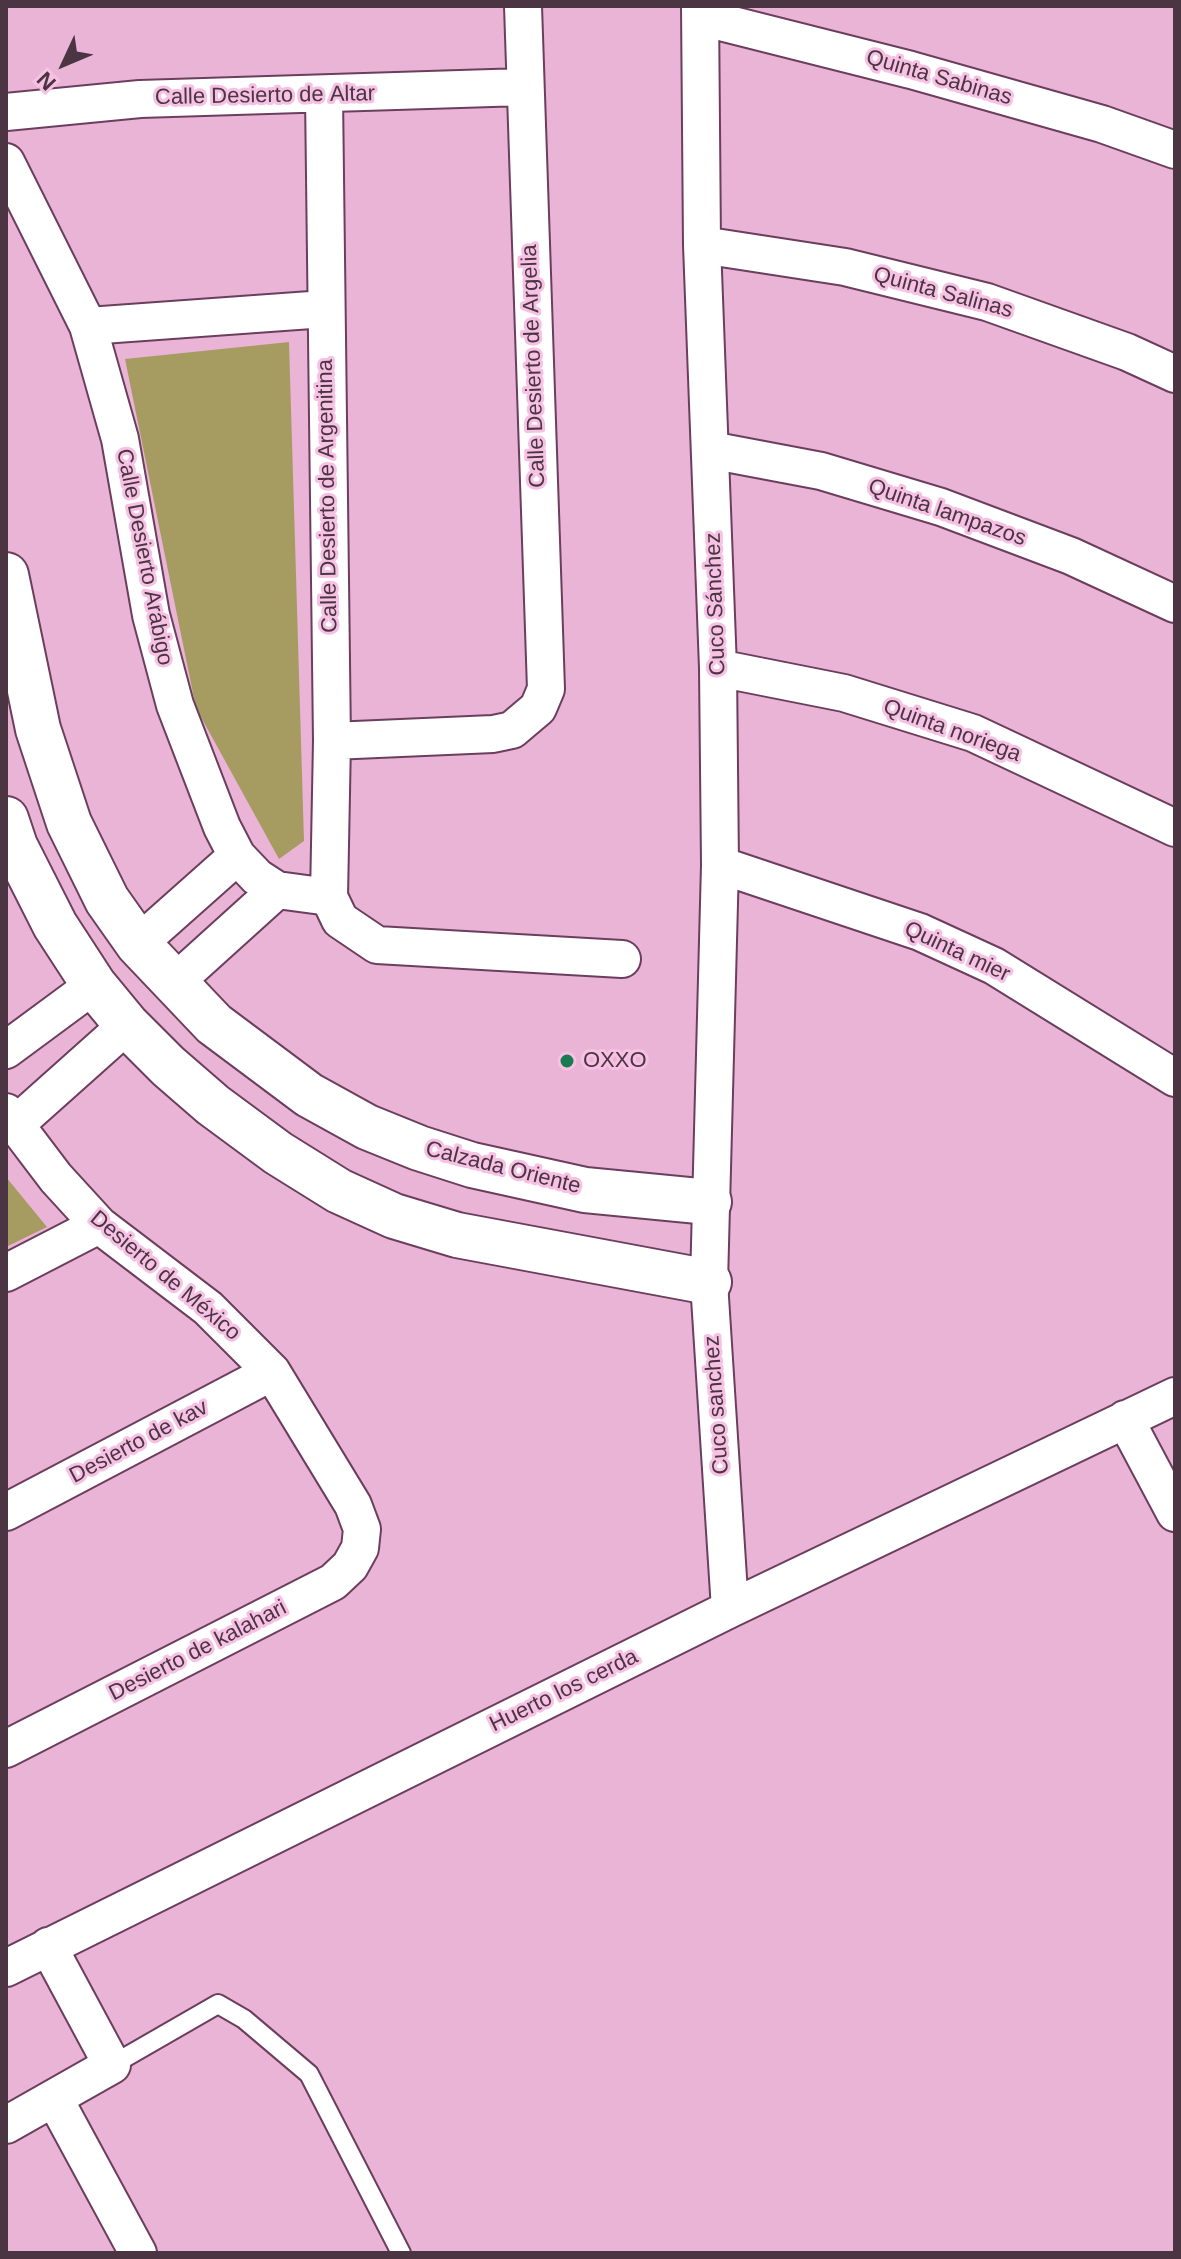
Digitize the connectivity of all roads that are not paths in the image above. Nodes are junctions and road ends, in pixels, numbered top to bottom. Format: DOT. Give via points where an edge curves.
graph roads {
  1 [pos="523,6"];
  2 [pos="700,12"];
  3 [pos="524,87"];
  4 [pos="324,95"];
  5 [pos="6,112"];
  6 [pos="1175,150"];
  7 [pos="6,162"];
  8 [pos="702,245"];
  9 [pos="325,309"];
  10 [pos="88,326"];
  11 [pos="1175,374"];
  12 [pos="710,450"];
  13 [pos="6,575"];
  14 [pos="1175,604"];
  15 [pos="718,668"];
  16 [pos="332,741"];
  17 [pos="6,819"];
  18 [pos="1175,828"];
  19 [pos="237,856"];
  20 [pos="720,865"];
  21 [pos="277,890"];
  22 [pos="329,897"];
  23 [pos="138,944"];
  24 [pos="622,959"];
  25 [pos="173,984"];
  26 [pos="94,985"];
  27 [pos="127,1025"];
  28 [pos="6,1050"];
  29 [pos="1175,1078"];
  30 [pos="11,1119"];
  31 [pos="709,1202"];
  32 [pos="99,1225"];
  33 [pos="6,1273"];
  34 [pos="709,1282"];
  35 [pos="272,1372"];
  36 [pos="1175,1396"];
  37 [pos="1125,1419"];
  38 [pos="6,1512"];
  39 [pos="1175,1513"];
  40 [pos="362,1529"];
  41 [pos="730,1609"];
  42 [pos="6,1749"];
  43 [pos="48,1946"];
  44 [pos="6,1968"];
  45 [pos="112,2065"];
  46 [pos="54,2098"];
  47 [pos="6,2125"];
  48 [pos="138,2253"];
  49 [pos="401,2253"];
  1 -- 3 [label="street, Calle Desierto de Argelia"];
  2 -- 6 [label="street, Quinta Sabinas" via="1102,124"];
  2 -- 8 [label="street, Cuco Sánchez"];
  3 -- 4 [label="street, Calle Desierto de Altar"];
  3 -- 16 [label="street, Calle Desierto de Argelia" via="546,689 538,708 512,730"];
  4 -- 5 [label="street, Calle Desierto de Altar" via="140,99"];
  4 -- 9 [label="street, Calle Desierto de Argenitina"];
  7 -- 10 [label="street, Calle Desierto Arábigo"];
  8 -- 11 [label="street, Quinta Salinas" via="845,267 987,302"];
  8 -- 12 [label="street, Cuco Sánchez"];
  9 -- 10 [label="street"];
  9 -- 16 [label="street, Calle Desierto de Argenitina"];
  10 -- 19 [label="street, Calle Desierto Arábigo" via="120,439 151,615 175,705 199,774"];
  12 -- 14 [label="street, Quinta lampazos" via="821,471 941,507 1071,556"];
  12 -- 15 [label="street, Cuco Sánchez"];
  13 -- 23 [label="street, Calzada Oriente" via="38,729 69,823 107,900"];
  15 -- 18 [label="street, Quinta noriega" via="844,693 973,733"];
  15 -- 20 [label="street, Cuco Sánchez"];
  16 -- 22 [label="street, Calle Desierto de Argenitina"];
  17 -- 26 [label="street" via="55,925"];
  19 -- 21 [label="street, Calle Desierto Arábigo"];
  19 -- 23 [label="street"];
  20 -- 29 [label="street, Quinta mier" via="920,932 1061,1006"];
  20 -- 31 [label="street, Cuco Sánchez"];
  21 -- 22 [label="street"];
  21 -- 25 [label="street"];
  22 -- 24 [label="street" via="340,920 377,945"];
  23 -- 25 [label="street, Calzada Oriente"];
  23 -- 26 [label="street"];
  25 -- 27 [label="street"];
  25 -- 31 [label="street, Calzada Oriente" via="250,1054 367,1127 472,1165 585,1190"];
  26 -- 27 [label="street"];
  26 -- 28 [label="street"];
  27 -- 30 [label="street"];
  27 -- 34 [label="street" via="213,1105 339,1191 380,1210 457,1235"];
  30 -- 32 [label="street, Desierto de México"];
  31 -- 34 [label="street, Cuco sanchez"];
  32 -- 33 [label="street"];
  32 -- 35 [label="street, Desierto de México" via="208,1308"];
  34 -- 41 [label="street, Cuco sanchez"];
  35 -- 38 [label="street, Desierto de kav"];
  35 -- 40 [label="street, Desierto de México" via="353,1505"];
  36 -- 37 [label="street, Huerto los cerda"];
  37 -- 39 [label="street"];
  37 -- 41 [label="street, Huerto los cerda"];
  40 -- 42 [label="street, Desierto de kalahari" via="360,1548 333,1582"];
  41 -- 43 [label="street, Huerto los cerda"];
  43 -- 44 [label="street, Huerto los cerda"];
  43 -- 45 [label="street"];
  45 -- 46 [label="street"];
  45 -- 49 [label="lane" via="218,2004 244,2019 309,2074"];
  46 -- 47 [label="street"];
  46 -- 48 [label="street"];
}
